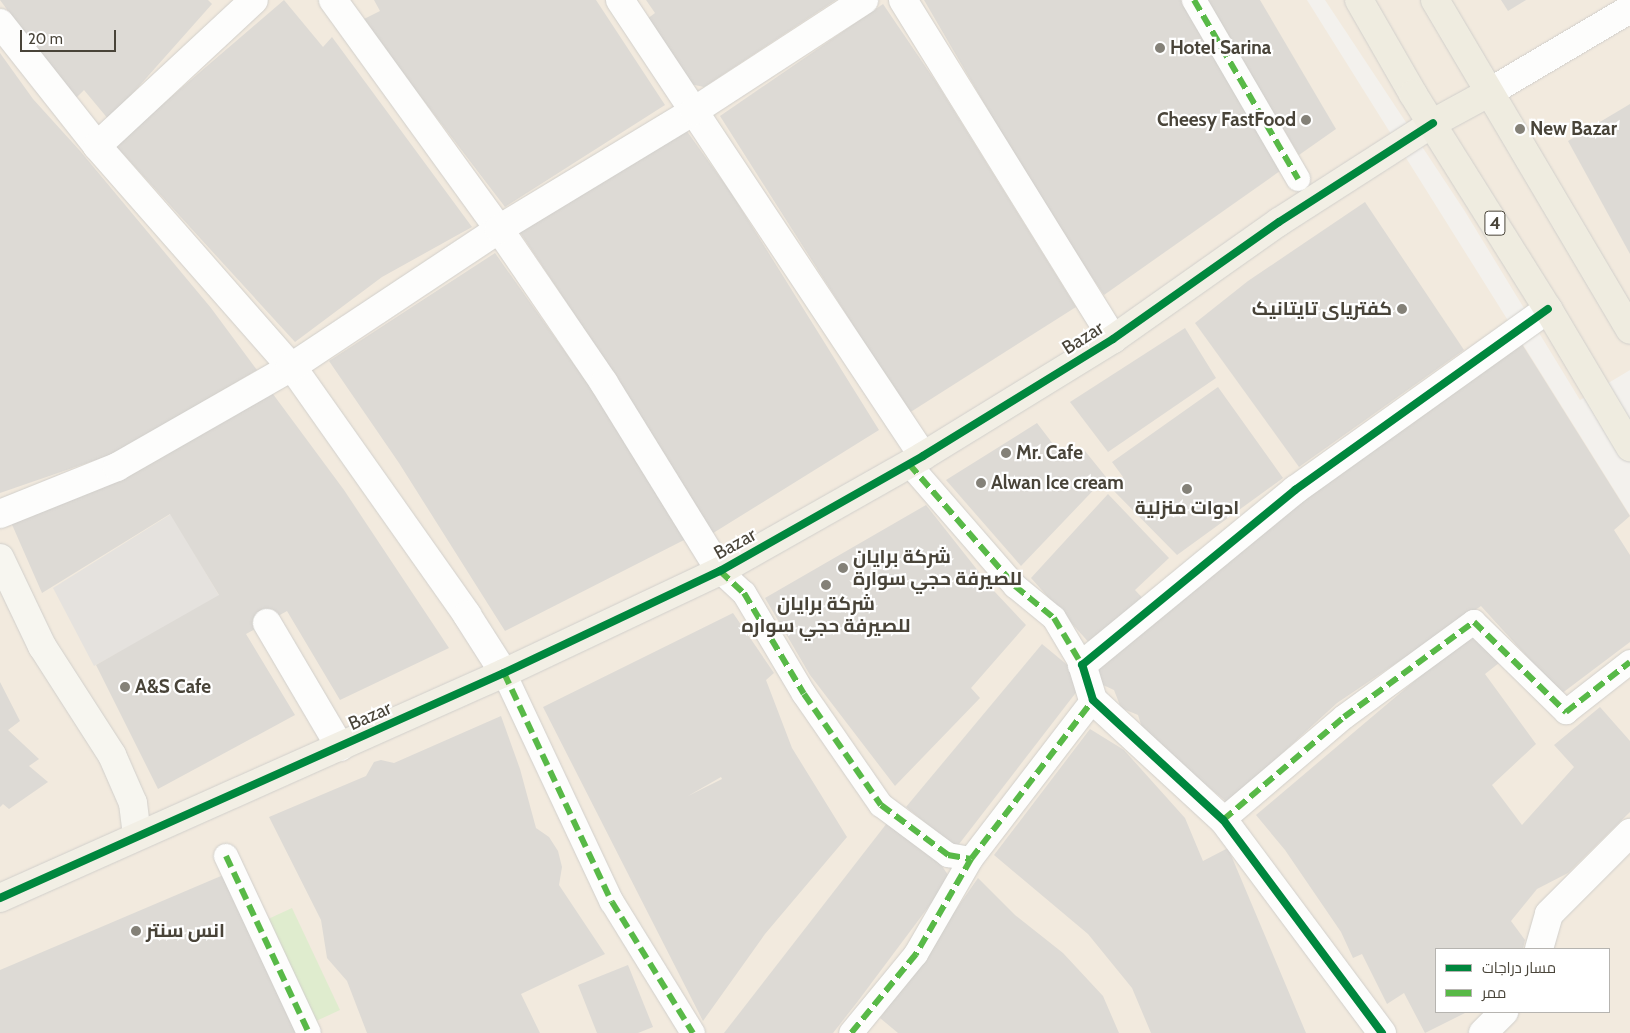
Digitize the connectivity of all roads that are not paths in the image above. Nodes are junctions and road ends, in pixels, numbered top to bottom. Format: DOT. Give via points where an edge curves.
graph roads {
  1 [pos="254,0"];
  2 [pos="333,0"];
  3 [pos="620,0"];
  4 [pos="864,0"];
  5 [pos="903,0"];
  6 [pos="1194,0"];
  7 [pos="1359,0"];
  8 [pos="1434,0"];
  9 [pos="1630,9"];
  10 [pos="0,23"];
  11 [pos="1488,93"];
  12 [pos="694,111"];
  13 [pos="1433,123"];
  14 [pos="97,146"];
  15 [pos="1298,179"];
  16 [pos="499,229"];
  17 [pos="1548,309"];
  18 [pos="1630,330"];
  19 [pos="1113,339"];
  20 [pos="290,368"];
  21 [pos="1630,447"];
  22 [pos="916,460"];
  23 [pos="0,514"];
  24 [pos="0,558"];
  25 [pos="720,570"];
  26 [pos="267,622"];
  27 [pos="1630,662"];
  28 [pos="1082,665"];
  29 [pos="504,673"];
  30 [pos="1094,700"];
  31 [pos="340,747"];
  32 [pos="1223,820"];
  33 [pos="1630,833"];
  34 [pos="137,836"];
  35 [pos="226,856"];
  36 [pos="970,859"];
  37 [pos="0,898"];
  38 [pos="1539,948"];
  39 [pos="1503,1013"];
  40 [pos="309,1033"];
  41 [pos="693,1033"];
  42 [pos="851,1033"];
  43 [pos="1382,1033"];
  44 [pos="1484,1033"];
  1 -- 14 [label="street"];
  2 -- 16 [label="street"];
  3 -- 12 [label="street"];
  4 -- 12 [label="street"];
  5 -- 19 [label="street"];
  6 -- 15 [label="street"];
  7 -- 13 [label="highway, 4"];
  8 -- 11 [label="highway"];
  9 -- 11 [label="street"];
  10 -- 14 [label="street"];
  11 -- 13 [label="highway"];
  11 -- 18 [label="highway"];
  12 -- 16 [label="street"];
  12 -- 22 [label="street"];
  13 -- 17 [label="highway, 4"];
  13 -- 19 [label="main road, Bazar" via="1278,222"];
  14 -- 20 [label="street"];
  16 -- 20 [label="street"];
  16 -- 25 [label="street" via="604,383"];
  17 -- 21 [label="highway, 4"];
  17 -- 28 [label="street" via="1295,490"];
  19 -- 22 [label="main road, Bazar"];
  20 -- 23 [label="street" via="117,467"];
  20 -- 29 [label="street" via="467,615"];
  22 -- 25 [label="main road, Bazar"];
  22 -- 28 [label="street" via="1015,586 1054,618"];
  24 -- 34 [label="main road" via="42,646 112,755 134,803"];
  25 -- 29 [label="main road, Bazar"];
  25 -- 36 [label="street" via="744,593 804,694 881,805 948,856"];
  26 -- 31 [label="street"];
  27 -- 32 [label="street" via="1566,712 1474,622 1344,717"];
  28 -- 30 [label="street"];
  29 -- 31 [label="main road, Bazar"];
  29 -- 41 [label="street" via="612,902"];
  30 -- 32 [label="street"];
  30 -- 36 [label="street"];
  31 -- 34 [label="main road, Bazar"];
  32 -- 43 [label="street"];
  33 -- 38 [label="street" via="1549,914"];
  34 -- 37 [label="main road, Bazar"];
  35 -- 40 [label="street"];
  36 -- 42 [label="street" via="916,954"];
  39 -- 44 [label="street"];
}
